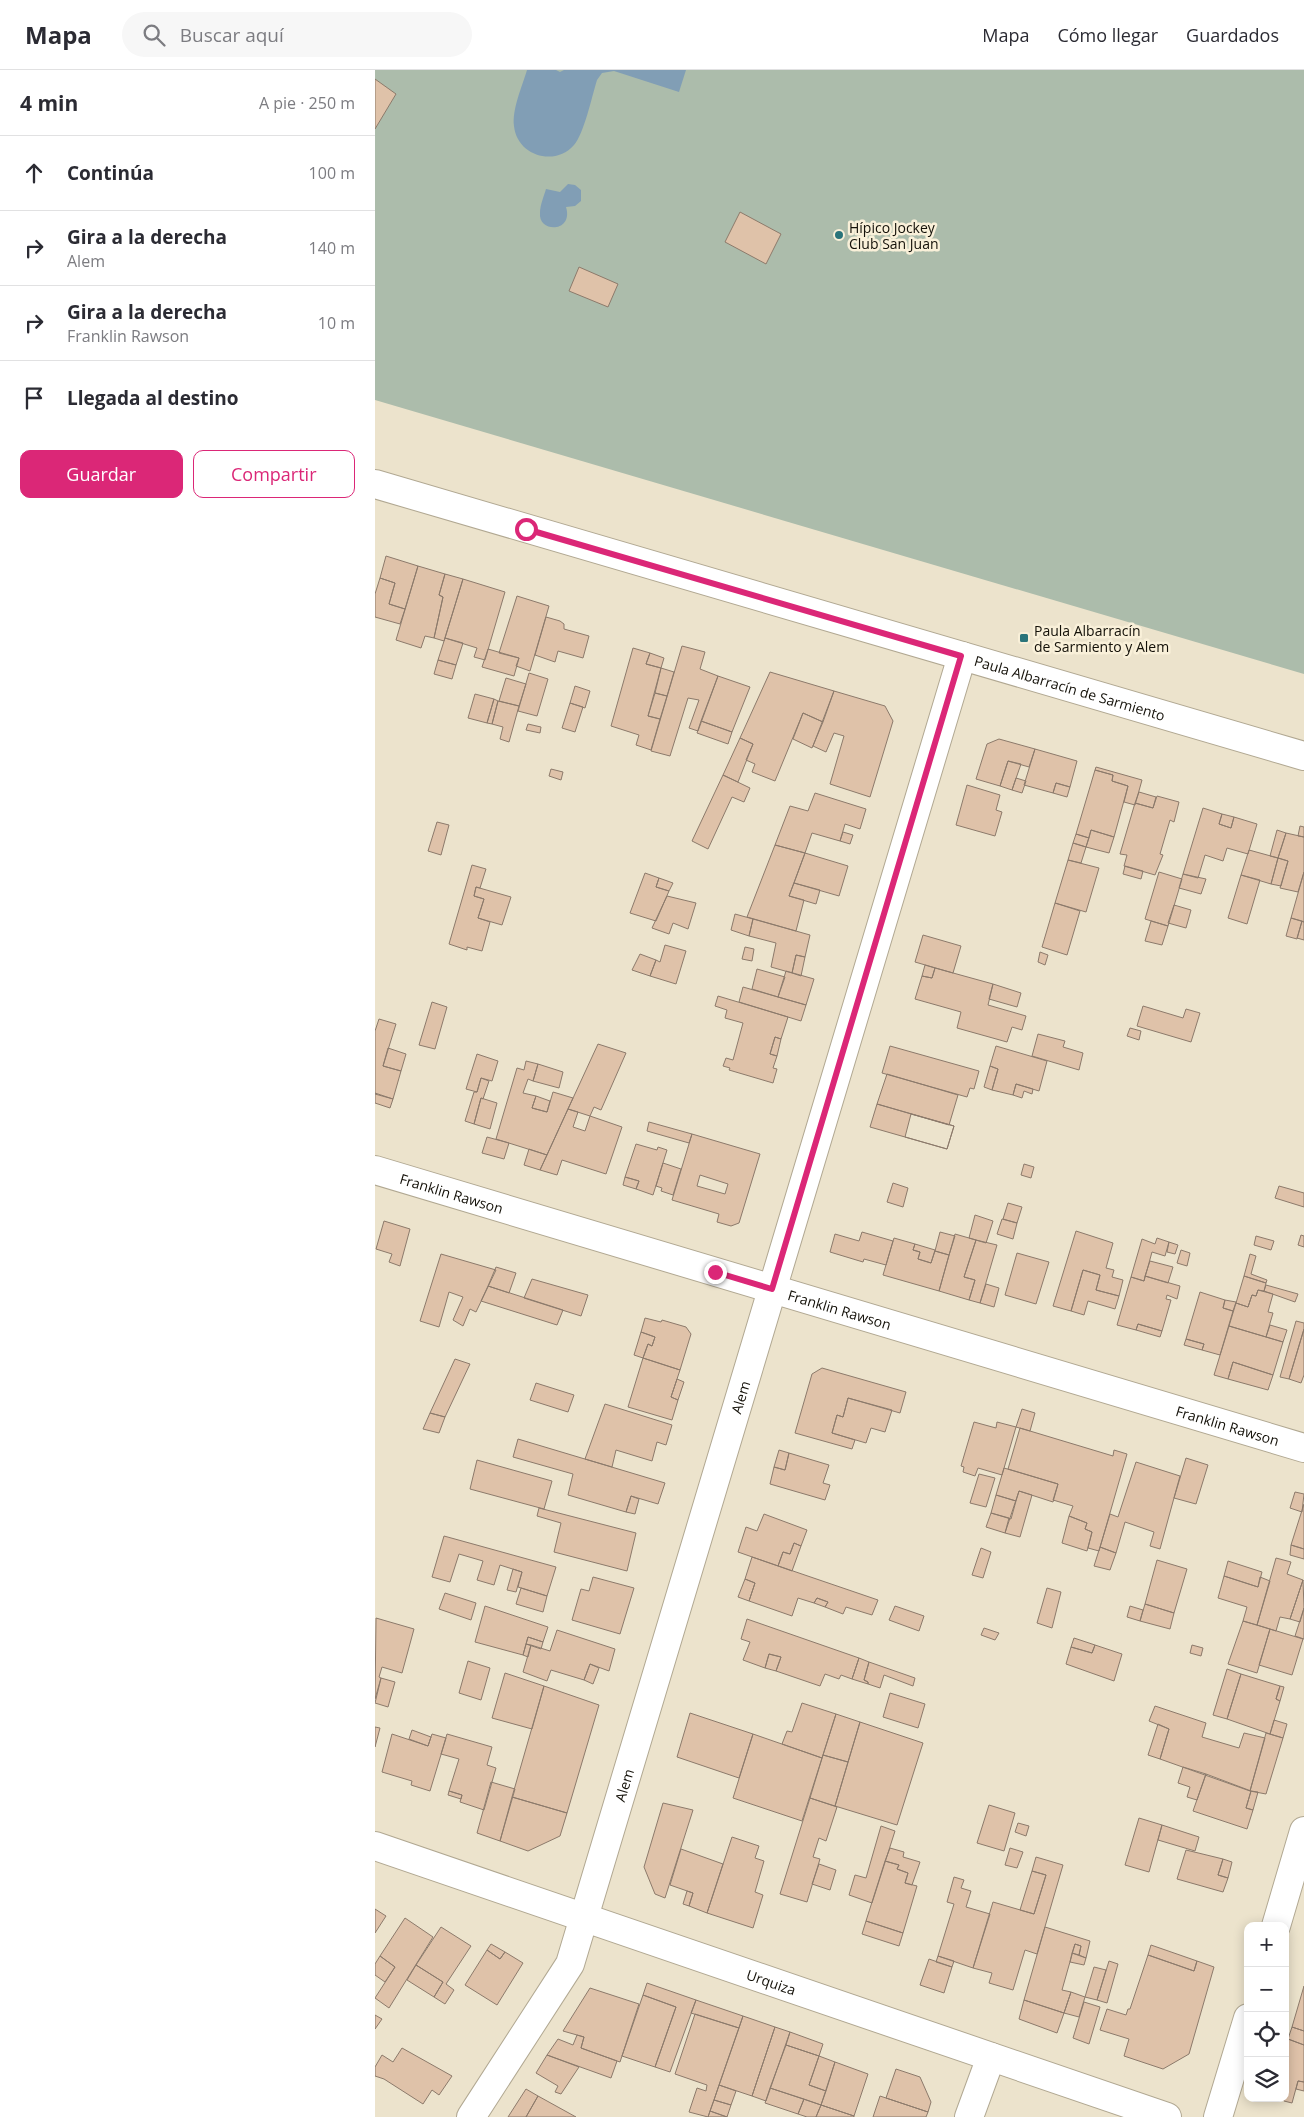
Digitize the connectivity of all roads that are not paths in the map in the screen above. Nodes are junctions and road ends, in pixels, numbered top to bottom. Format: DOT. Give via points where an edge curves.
graph roads {
  1 [pos="375,484"];
  2 [pos="961,656"];
  3 [pos="1304,756"];
  4 [pos="375,1170"];
  5 [pos="772,1289"];
  6 [pos="1304,1448"];
  7 [pos="1304,1831"];
  8 [pos="375,1846"];
  9 [pos="584,1918"];
  10 [pos="1276,1922"];
  11 [pos="1244,2031"];
  12 [pos="991,2057"];
  13 [pos="471,2117"];
  14 [pos="969,2117"];
  15 [pos="1167,2117"];
  16 [pos="1218,2117"];
  1 -- 2 [label="street, Paula Albarracín de Sarmiento"];
  2 -- 3 [label="street, Paula Albarracín de Sarmiento"];
  2 -- 5 [label="street, Alem"];
  4 -- 5 [label="street, Franklin Rawson"];
  5 -- 6 [label="street, Franklin Rawson"];
  5 -- 9 [label="street, Alem"];
  7 -- 10 [label="street"];
  8 -- 9 [label="street, Urquiza"];
  9 -- 12 [label="street, Urquiza"];
  9 -- 13 [label="street, Alem" via="570,1964"];
  11 -- 16 [label="street"];
  12 -- 14 [label="street"];
  12 -- 15 [label="street, Urquiza"];
}
